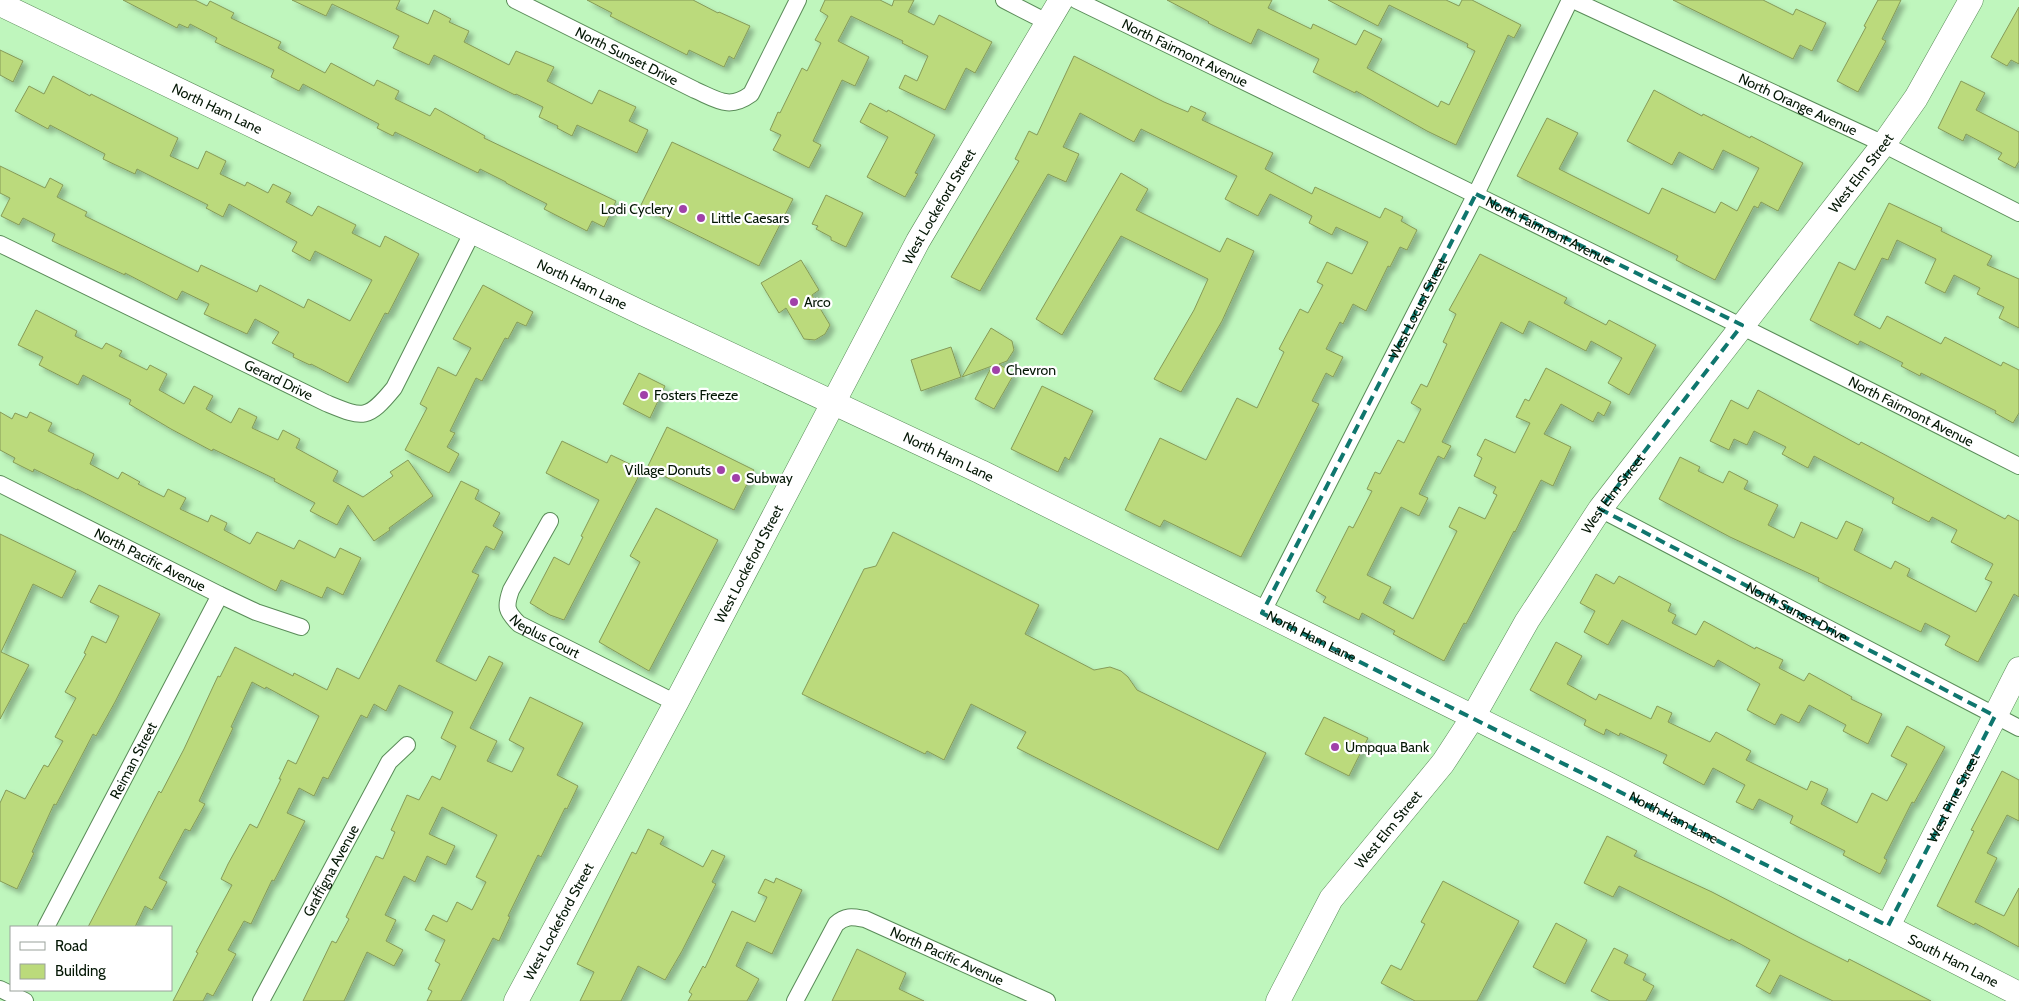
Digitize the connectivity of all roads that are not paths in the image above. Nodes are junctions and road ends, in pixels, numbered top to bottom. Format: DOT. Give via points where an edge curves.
graph roads {
  1 [pos="515,0"];
  2 [pos="798,0"];
  3 [pos="1004,0"];
  4 [pos="1061,0"];
  5 [pos="1076,0"];
  6 [pos="1572,0"];
  7 [pos="1970,0"];
  8 [pos="0,4"];
  9 [pos="1047,22"];
  10 [pos="1884,144"];
  11 [pos="1476,194"];
  12 [pos="2019,213"];
  13 [pos="473,232"];
  14 [pos="0,244"];
  15 [pos="1742,325"];
  16 [pos="832,402"];
  17 [pos="2019,466"];
  18 [pos="0,484"];
  19 [pos="1600,508"];
  20 [pos="550,521"];
  21 [pos="220,595"];
  22 [pos="1262,613"];
  23 [pos="301,627"];
  24 [pos="2019,669"];
  25 [pos="676,703"];
  26 [pos="1994,716"];
  27 [pos="1472,717"];
  28 [pos="2019,728"];
  29 [pos="407,745"];
  30 [pos="47,926"];
  31 [pos="1888,926"];
  32 [pos="2019,994"];
  33 [pos="1040,1000"];
  34 [pos="260,1001"];
  35 [pos="516,1001"];
  36 [pos="795,1001"];
  37 [pos="1278,1001"];
  1 -- 2 [label="street, North Sunset Drive" via="726,103 740,102 751,94"];
  3 -- 9 [label="street"];
  4 -- 9 [label="street, West Lockeford Street"];
  5 -- 11 [label="street, North Fairmont Avenue"];
  6 -- 10 [label="street, North Orange Avenue"];
  6 -- 11 [label="street, West Locust Street"];
  7 -- 10 [label="street, West Elm Street" via="1916,98"];
  8 -- 13 [label="street, North Ham Lane"];
  9 -- 16 [label="street, West Lockeford Street" via="918,241"];
  10 -- 12 [label="street, North Orange Avenue"];
  10 -- 15 [label="street, West Elm Street"];
  11 -- 15 [label="street, North Fairmont Avenue"];
  11 -- 22 [label="street, West Locust Street"];
  13 -- 14 [label="street, Gerard Drive" via="394,388 379,406 366,414 353,414 326,403"];
  13 -- 16 [label="street, North Ham Lane"];
  15 -- 17 [label="street, North Fairmont Avenue"];
  15 -- 19 [label="street, West Elm Street"];
  16 -- 22 [label="street, North Ham Lane" via="981,472"];
  16 -- 25 [label="street, West Lockeford Street"];
  18 -- 21 [label="street, North Pacific Avenue"];
  19 -- 26 [label="street, North Sunset Drive"];
  19 -- 27 [label="street, West Elm Street" via="1527,621"];
  20 -- 25 [label="street, Neplus Court" via="511,590 506,603 509,614 519,624"];
  21 -- 23 [label="street, North Pacific Avenue" via="256,612"];
  21 -- 30 [label="street, Reiman Street"];
  22 -- 27 [label="street, North Ham Lane"];
  24 -- 26 [label="street, West Pine Street"];
  25 -- 35 [label="street, West Lockeford Street"];
  26 -- 28 [label="street, North Sunset Drive"];
  26 -- 31 [label="street, West Pine Street"];
  27 -- 31 [label="street, North Ham Lane"];
  27 -- 37 [label="street, West Elm Street" via="1443,763 1331,899"];
  29 -- 34 [label="street, Graffigna Avenue" via="389,762"];
  31 -- 32 [label="street, South Ham Lane"];
  33 -- 36 [label="street, North Pacific Avenue" via="866,918 843,918 836,924"];
}
